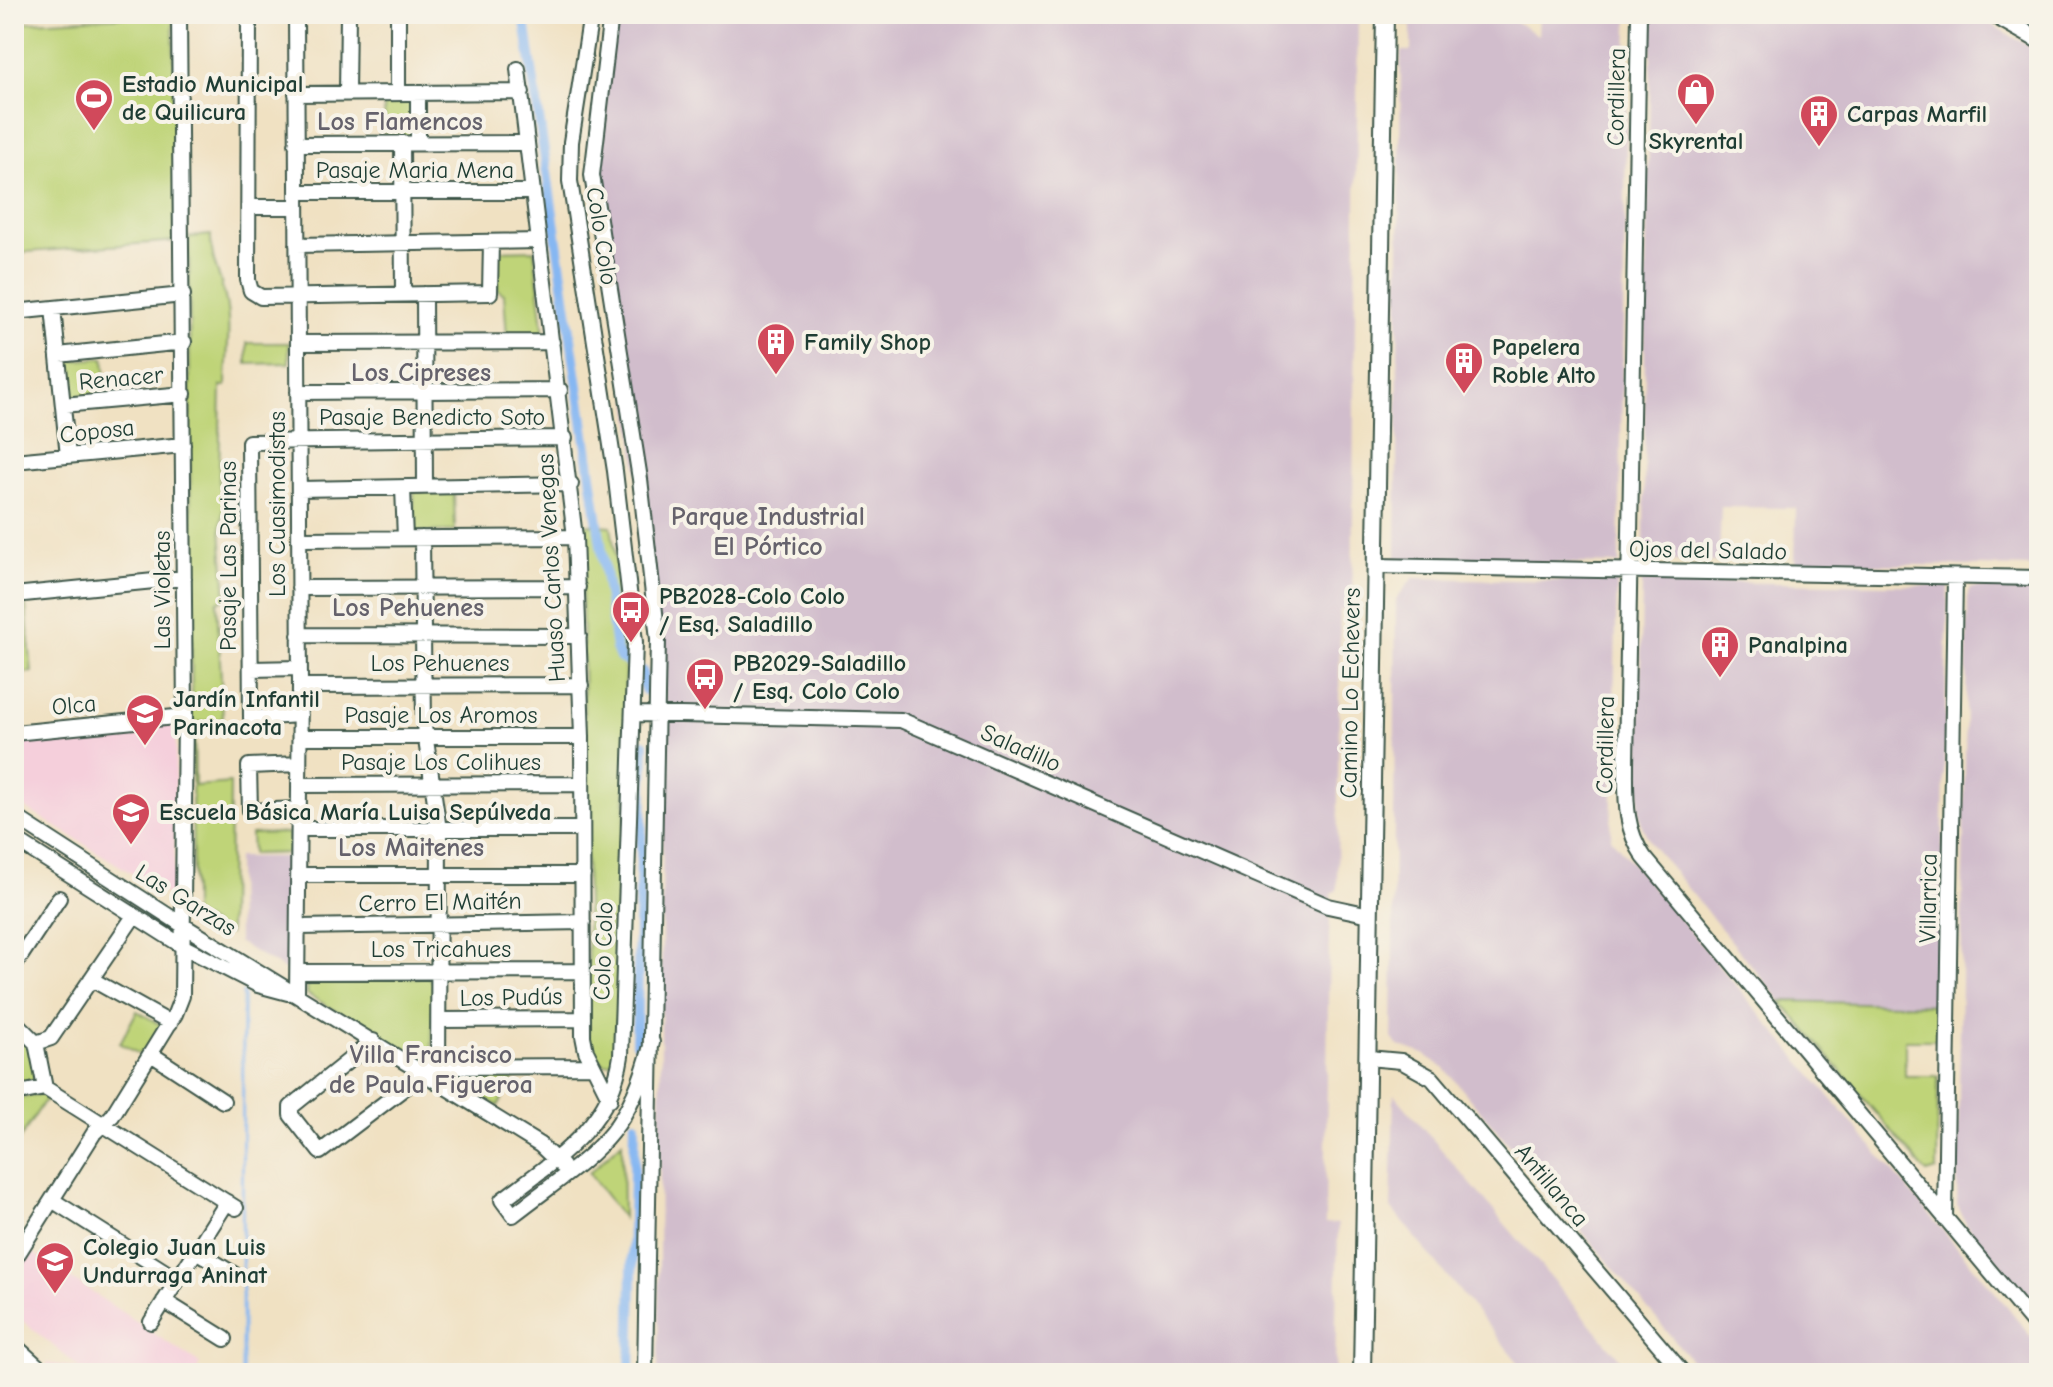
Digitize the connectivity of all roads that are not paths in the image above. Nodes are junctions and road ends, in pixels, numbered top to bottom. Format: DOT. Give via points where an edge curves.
graph roads {
  1 [pos="179,14"];
  2 [pos="249,14"];
  3 [pos="296,14"];
  4 [pos="348,14"];
  5 [pos="398,14"];
  6 [pos="591,14"];
  7 [pos="1385,14"];
  8 [pos="1639,14"];
  9 [pos="1993,14"];
  10 [pos="2033,14"];
  11 [pos="611,16"];
  12 [pos="2039,17"];
  13 [pos="2039,40"];
  14 [pos="518,69"];
  15 [pos="522,92"];
  16 [pos="347,93"];
  17 [pos="398,93"];
  18 [pos="418,93"];
  19 [pos="296,94"];
  20 [pos="402,143"];
  21 [pos="418,143"];
  22 [pos="527,143"];
  23 [pos="296,144"];
  24 [pos="402,192"];
  25 [pos="533,192"];
  26 [pos="297,199"];
  27 [pos="249,207"];
  28 [pos="539,241"];
  29 [pos="491,242"];
  30 [pos="403,243"];
  31 [pos="297,245"];
  32 [pos="403,294"];
  33 [pos="424,294"];
  34 [pos="183,295"];
  35 [pos="297,295"];
  36 [pos="53,308"];
  37 [pos="14,312"];
  38 [pos="184,342"];
  39 [pos="552,342"];
  40 [pos="298,343"];
  41 [pos="424,343"];
  42 [pos="58,355"];
  43 [pos="560,390"];
  44 [pos="425,391"];
  45 [pos="298,392"];
  46 [pos="184,394"];
  47 [pos="63,405"];
  48 [pos="565,438"];
  49 [pos="425,439"];
  50 [pos="298,440"];
  51 [pos="183,445"];
  52 [pos="68,456"];
  53 [pos="637,460"];
  54 [pos="14,461"];
  55 [pos="614,465"];
  56 [pos="640,479"];
  57 [pos="617,482"];
  58 [pos="571,484"];
  59 [pos="425,487"];
  60 [pos="403,488"];
  61 [pos="299,489"];
  62 [pos="575,537"];
  63 [pos="405,538"];
  64 [pos="422,538"];
  65 [pos="299,539"];
  66 [pos="1376,566"];
  67 [pos="1629,571"];
  68 [pos="1955,577"];
  69 [pos="184,578"];
  70 [pos="2039,578"];
  71 [pos="422,587"];
  72 [pos="578,587"];
  73 [pos="299,588"];
  74 [pos="14,595"];
  75 [pos="423,634"];
  76 [pos="299,635"];
  77 [pos="579,636"];
  78 [pos="300,668"];
  79 [pos="251,669"];
  80 [pos="423,685"];
  81 [pos="581,685"];
  82 [pos="300,686"];
  83 [pos="635,714"];
  84 [pos="659,714"];
  85 [pos="300,715"];
  86 [pos="185,716"];
  87 [pos="14,733"];
  88 [pos="425,736"];
  89 [pos="300,737"];
  90 [pos="582,737"];
  91 [pos="299,764"];
  92 [pos="432,782"];
  93 [pos="582,784"];
  94 [pos="299,785"];
  95 [pos="299,809"];
  96 [pos="14,816"];
  97 [pos="299,829"];
  98 [pos="582,829"];
  99 [pos="439,830"];
  100 [pos="14,839"];
  101 [pos="299,875"];
  102 [pos="583,875"];
  103 [pos="440,876"];
  104 [pos="59,898"];
  105 [pos="1370,915"];
  106 [pos="134,916"];
  107 [pos="583,922"];
  108 [pos="440,924"];
  109 [pos="184,926"];
  110 [pos="299,927"];
  111 [pos="184,947"];
  112 [pos="14,966"];
  113 [pos="583,971"];
  114 [pos="299,972"];
  115 [pos="440,972"];
  116 [pos="91,979"];
  117 [pos="297,994"];
  118 [pos="582,1019"];
  119 [pos="440,1020"];
  120 [pos="14,1021"];
  121 [pos="170,1023"];
  122 [pos="373,1041"];
  123 [pos="652,1042"];
  124 [pos="36,1043"];
  125 [pos="151,1054"];
  126 [pos="1368,1058"];
  127 [pos="592,1066"];
  128 [pos="620,1067"];
  129 [pos="436,1070"];
  130 [pos="45,1088"];
  131 [pos="14,1094"];
  132 [pos="610,1099"];
  133 [pos="223,1101"];
  134 [pos="627,1113"];
  135 [pos="650,1117"];
  136 [pos="103,1125"];
  137 [pos="557,1159"];
  138 [pos="566,1174"];
  139 [pos="52,1200"];
  140 [pos="1945,1219"];
  141 [pos="196,1251"];
  142 [pos="14,1260"];
  143 [pos="235,1275"];
  144 [pos="178,1280"];
  145 [pos="164,1301"];
  146 [pos="151,1322"];
  147 [pos="2039,1330"];
  148 [pos="225,1339"];
  149 [pos="14,1345"];
  150 [pos="45,1373"];
  151 [pos="645,1373"];
  152 [pos="1362,1373"];
  153 [pos="1683,1373"];
  1 -- 34 [label="street, Las Violetas"];
  2 -- 27 [label="street"];
  3 -- 19 [label="street, Los Cuasimodistas"];
  4 -- 16 [label="street"];
  5 -- 17 [label="street"];
  6 -- 11 [label="street, Colo Colo"];
  6 -- 55 [label="street, Colo Colo" via="570,181"];
  7 -- 66 [label="main road, Camino Lo Echevers"];
  8 -- 67 [label="street, Cordillera"];
  9 -- 13 [label="main road"];
  10 -- 12 [label="highway"];
  11 -- 53 [label="street, Colo Colo" via="592,175"];
  14 -- 15 [label="street, Huaso Carlos Venegas"];
  15 -- 18 [label="street"];
  15 -- 22 [label="street, Huaso Carlos Venegas"];
  16 -- 17 [label="street"];
  16 -- 19 [label="street"];
  17 -- 18 [label="street"];
  18 -- 21 [label="street"];
  19 -- 23 [label="street, Los Cuasimodistas"];
  20 -- 21 [label="street"];
  20 -- 23 [label="street"];
  20 -- 24 [label="street"];
  21 -- 22 [label="street"];
  22 -- 25 [label="street, Huaso Carlos Venegas"];
  23 -- 26 [label="street, Los Cuasimodistas"];
  24 -- 25 [label="street, Pasaje Maria Mena"];
  24 -- 26 [label="street, Pasaje Maria Mena"];
  24 -- 30 [label="street"];
  25 -- 28 [label="street, Huaso Carlos Venegas"];
  26 -- 27 [label="street, Pasaje Maria Mena"];
  26 -- 31 [label="street, Los Cuasimodistas"];
  27 -- 35 [label="street" via="251,291 261,297"];
  28 -- 29 [label="street"];
  28 -- 39 [label="street, Huaso Carlos Venegas"];
  29 -- 30 [label="street"];
  29 -- 33 [label="street" via="490,293"];
  30 -- 31 [label="street"];
  30 -- 32 [label="street"];
  31 -- 35 [label="street, Los Cuasimodistas"];
  32 -- 33 [label="street"];
  32 -- 35 [label="street"];
  33 -- 41 [label="street"];
  34 -- 36 [label="street"];
  34 -- 38 [label="street, Las Violetas"];
  35 -- 40 [label="street, Los Cuasimodistas"];
  36 -- 37 [label="street"];
  36 -- 42 [label="street"];
  38 -- 42 [label="street"];
  38 -- 46 [label="street, Las Violetas"];
  39 -- 41 [label="street"];
  39 -- 43 [label="street, Huaso Carlos Venegas"];
  40 -- 41 [label="street"];
  40 -- 45 [label="street, Los Cuasimodistas"];
  41 -- 44 [label="street"];
  42 -- 47 [label="street"];
  43 -- 44 [label="street"];
  43 -- 48 [label="street, Huaso Carlos Venegas"];
  44 -- 45 [label="street"];
  44 -- 49 [label="street"];
  45 -- 50 [label="street, Los Cuasimodistas"];
  46 -- 47 [label="street, Renacer"];
  46 -- 51 [label="street, Las Violetas"];
  47 -- 52 [label="street"];
  48 -- 49 [label="street, Pasaje Benedicto Soto"];
  48 -- 58 [label="street, Huaso Carlos Venegas"];
  49 -- 50 [label="street, Pasaje Benedicto Soto"];
  49 -- 59 [label="street"];
  50 -- 61 [label="street, Los Cuasimodistas"];
  50 -- 79 [label="street, Pasaje Las Parinas" via="249,442"];
  51 -- 52 [label="street, Coposa"];
  51 -- 69 [label="street, Las Violetas"];
  52 -- 54 [label="street, Coposa"];
  53 -- 55 [label="street"];
  53 -- 56 [label="street, Colo Colo"];
  55 -- 57 [label="street, Colo Colo"];
  56 -- 57 [label="street"];
  56 -- 84 [label="street, Colo Colo" via="658,639"];
  57 -- 83 [label="street, Colo Colo" via="631,585"];
  58 -- 59 [label="street"];
  58 -- 62 [label="street, Huaso Carlos Venegas"];
  59 -- 60 [label="street"];
  60 -- 61 [label="street"];
  60 -- 63 [label="street"];
  61 -- 65 [label="street, Los Cuasimodistas"];
  62 -- 64 [label="street"];
  62 -- 72 [label="street, Huaso Carlos Venegas"];
  63 -- 64 [label="street"];
  63 -- 65 [label="street"];
  64 -- 71 [label="street"];
  65 -- 73 [label="street, Los Cuasimodistas"];
  66 -- 67 [label="street, Ojos del Salado"];
  66 -- 105 [label="main road, Camino Lo Echevers"];
  67 -- 68 [label="street, Ojos del Salado"];
  67 -- 140 [label="street, Cordillera" via="1626,806 1635,842"];
  68 -- 70 [label="street, Ojos del Salado"];
  68 -- 140 [label="street, Villarrica"];
  69 -- 74 [label="street"];
  69 -- 86 [label="street, Las Violetas"];
  71 -- 72 [label="street"];
  71 -- 73 [label="street"];
  71 -- 75 [label="street"];
  72 -- 77 [label="street, Huaso Carlos Venegas"];
  73 -- 76 [label="street, Los Cuasimodistas"];
  75 -- 76 [label="street"];
  75 -- 77 [label="street"];
  75 -- 80 [label="street"];
  76 -- 78 [label="street, Los Cuasimodistas"];
  77 -- 81 [label="street, Huaso Carlos Venegas"];
  78 -- 79 [label="street, Pasaje Las Parinas"];
  78 -- 82 [label="street, Los Cuasimodistas"];
  79 -- 85 [label="street, Pasaje Las Parinas" via="251,718"];
  80 -- 81 [label="street, Los Pehuenes"];
  80 -- 82 [label="street, Los Pehuenes"];
  80 -- 88 [label="street"];
  81 -- 90 [label="street, Huaso Carlos Venegas"];
  82 -- 85 [label="street, Los Cuasimodistas"];
  83 -- 84 [label="street, Saladillo"];
  83 -- 128 [label="street, Colo Colo"];
  84 -- 105 [label="street, Saladillo" via="901,720 1328,906"];
  84 -- 123 [label="street, Colo Colo"];
  85 -- 89 [label="street, Los Cuasimodistas"];
  86 -- 87 [label="street, Olca"];
  86 -- 109 [label="street, Las Violetas"];
  88 -- 89 [label="street, Pasaje Los Aromos"];
  88 -- 90 [label="street, Pasaje Los Aromos"];
  88 -- 92 [label="street"];
  89 -- 91 [label="street, Los Cuasimodistas"];
  90 -- 93 [label="street, Huaso Carlos Venegas"];
  91 -- 94 [label="street, Los Cuasimodistas"];
  91 -- 95 [label="street" via="249,766 250,811"];
  92 -- 93 [label="street, Pasaje Los Colihues"];
  92 -- 94 [label="street, Pasaje Los Colihues"];
  92 -- 99 [label="street"];
  93 -- 98 [label="street, Huaso Carlos Venegas"];
  94 -- 95 [label="street, Los Cuasimodistas"];
  95 -- 97 [label="street, Los Cuasimodistas"];
  96 -- 109 [label="street, Las Garzas"];
  97 -- 99 [label="street"];
  97 -- 101 [label="street, Los Cuasimodistas"];
  98 -- 99 [label="street"];
  98 -- 102 [label="street, Huaso Carlos Venegas"];
  99 -- 103 [label="street"];
  100 -- 106 [label="street, Las Garzas"];
  101 -- 103 [label="street"];
  101 -- 110 [label="street, Los Cuasimodistas"];
  102 -- 103 [label="street"];
  102 -- 107 [label="street, Huaso Carlos Venegas"];
  103 -- 108 [label="street"];
  104 -- 112 [label="street"];
  105 -- 126 [label="main road, Camino Lo Echevers"];
  106 -- 111 [label="street, Las Garzas"];
  106 -- 116 [label="street"];
  107 -- 108 [label="street, Cerro El Maitén"];
  107 -- 113 [label="street, Huaso Carlos Venegas"];
  108 -- 110 [label="street, Cerro El Maitén"];
  108 -- 115 [label="street"];
  109 -- 111 [label="street, Las Violetas"];
  109 -- 117 [label="street, Las Garzas"];
  110 -- 114 [label="street, Los Cuasimodistas"];
  111 -- 117 [label="street, Las Garzas" via="258,985"];
  111 -- 121 [label="street, Las Violetas" via="182,996"];
  113 -- 115 [label="street, Los Tricahues"];
  113 -- 118 [label="street, Huaso Carlos Venegas"];
  114 -- 115 [label="street, Los Tricahues"];
  114 -- 117 [label="street, Los Cuasimodistas"];
  115 -- 119 [label="street"];
  116 -- 121 [label="street"];
  116 -- 124 [label="street" via="51,1038"];
  117 -- 122 [label="street, Las Garzas"];
  118 -- 119 [label="street, Los Pudús"];
  118 -- 127 [label="street, Huaso Carlos Venegas"];
  119 -- 129 [label="street"];
  120 -- 124 [label="street"];
  121 -- 125 [label="street, Las Violetas"];
  122 -- 129 [label="street, Las Garzas"];
  122 -- 129 [label="street" via="291,1107 291,1115 316,1150 323,1152"];
  123 -- 134 [label="street, Colo Colo"];
  123 -- 135 [label="street, Colo Colo"];
  124 -- 130 [label="street"];
  125 -- 133 [label="street"];
  125 -- 136 [label="street, Las Violetas"];
  126 -- 152 [label="main road, Camino Lo Echevers"];
  126 -- 153 [label="street, Antillanca" via="1401,1061 1432,1078"];
  127 -- 128 [label="street" via="602,1072"];
  127 -- 129 [label="street"];
  127 -- 132 [label="street, Huaso Carlos Venegas"];
  128 -- 132 [label="street, Colo Colo"];
  129 -- 137 [label="street, Las Garzas"];
  130 -- 131 [label="street"];
  130 -- 136 [label="street"];
  132 -- 137 [label="street, Colo Colo" via="586,1133"];
  134 -- 135 [label="street"];
  134 -- 138 [label="street, Colo Colo" via="604,1143"];
  135 -- 151 [label="street, Colo Colo"];
  136 -- 139 [label="street, Las Violetas"];
  136 -- 141 [label="street" via="232,1205"];
  137 -- 138 [label="street, Las Garzas"];
  137 -- 138 [label="street, Colo Colo" via="502,1200 513,1215"];
  139 -- 142 [label="street, Las Violetas"];
  139 -- 144 [label="street"];
  140 -- 147 [label="street, Cordillera"];
  141 -- 143 [label="street"];
  141 -- 144 [label="street"];
  144 -- 145 [label="street"];
  145 -- 146 [label="street"];
  145 -- 148 [label="street"];
  149 -- 150 [label="street"];
}
